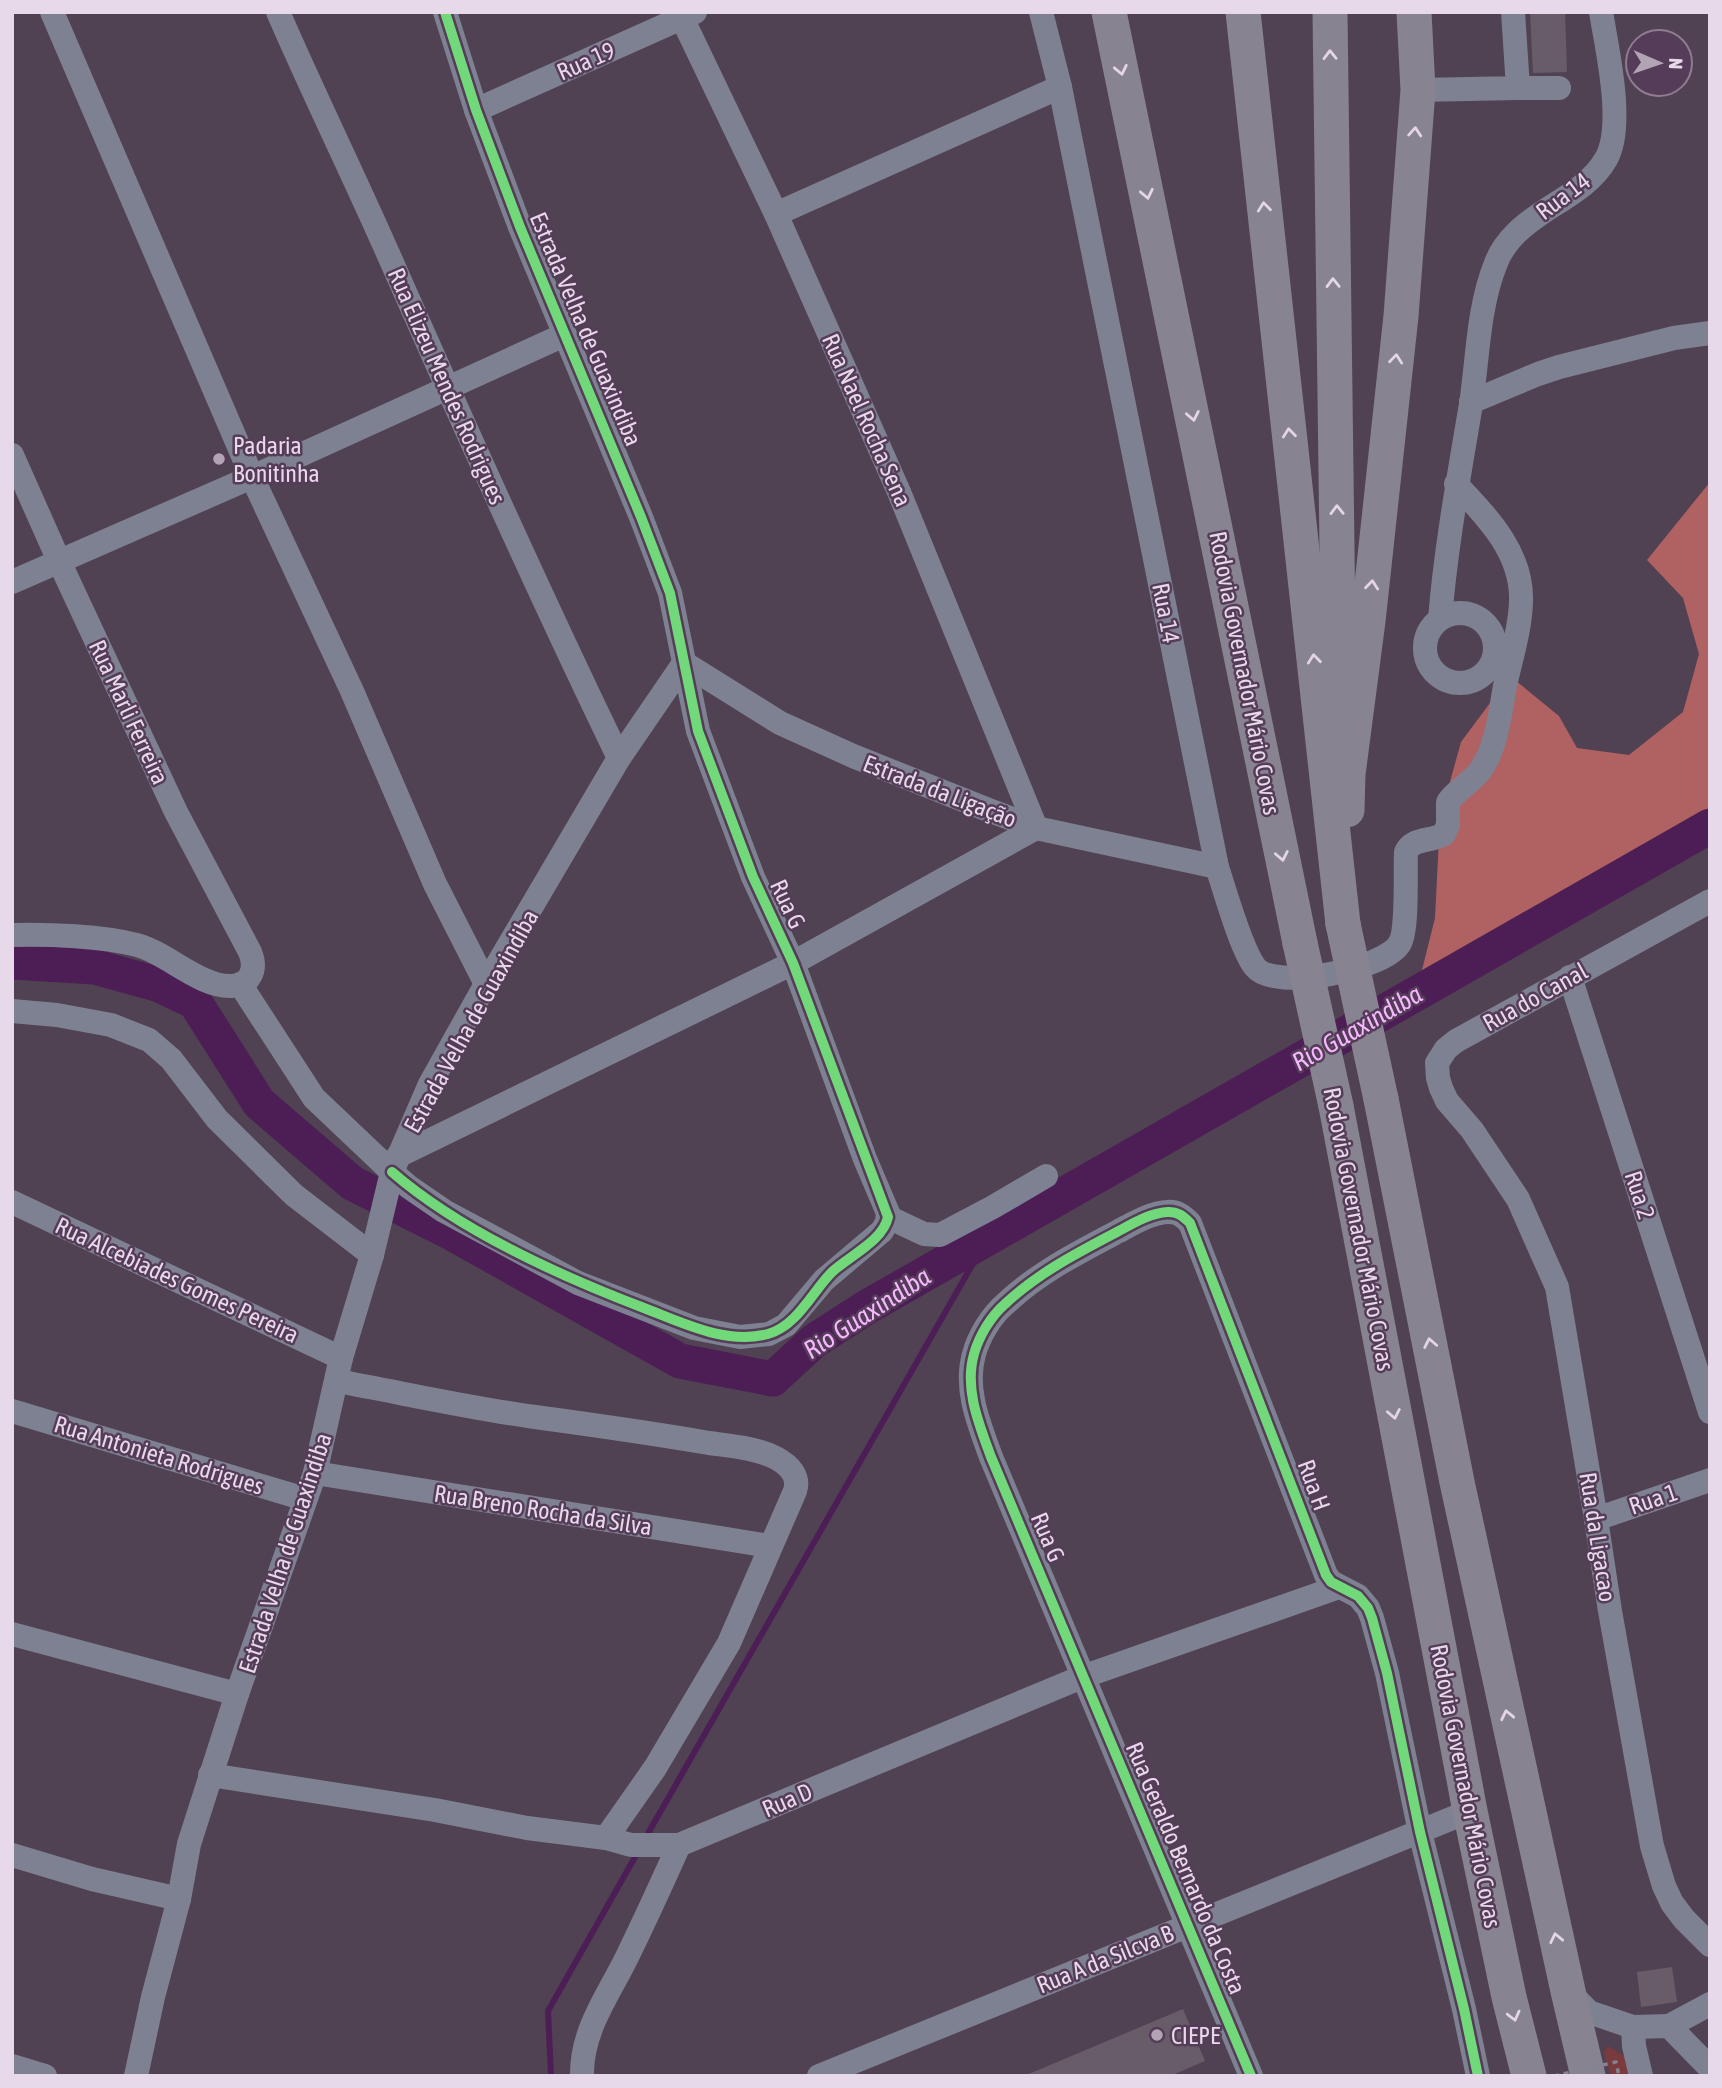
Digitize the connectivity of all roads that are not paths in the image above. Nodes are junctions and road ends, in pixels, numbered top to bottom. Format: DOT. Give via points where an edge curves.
graph roads {
  1 [pos="52,12"];
  2 [pos="278,12"];
  3 [pos="445,12"];
  4 [pos="1041,12"];
  5 [pos="1109,12"];
  6 [pos="1242,12"];
  7 [pos="1329,12"];
  8 [pos="1414,12"];
  9 [pos="1513,12"];
  10 [pos="1601,12"];
  11 [pos="689,15"];
  12 [pos="1060,87"];
  13 [pos="1518,88"];
  14 [pos="1559,88"];
  15 [pos="1418,90"];
  16 [pos="476,110"];
  17 [pos="776,214"];
  18 [pos="1710,333"];
  19 [pos="564,335"];
  20 [pos="446,388"];
  21 [pos="1471,402"];
  22 [pos="12,455"];
  23 [pos="252,477"];
  24 [pos="1456,484"];
  25 [pos="59,561"];
  26 [pos="12,582"];
  27 [pos="1440,619"];
  28 [pos="684,663"];
  29 [pos="619,758"];
  30 [pos="1036,828"];
  31 [pos="1217,867"];
  32 [pos="1710,901"];
  33 [pos="1343,923"];
  34 [pos="12,935"];
  35 [pos="793,963"];
  36 [pos="247,975"];
  37 [pos="1570,976"];
  38 [pos="486,984"];
  39 [pos="12,1011"];
  40 [pos="1472,1130"];
  41 [pos="1046,1176"];
  42 [pos="390,1182"];
  43 [pos="12,1202"];
  44 [pos="888,1217"];
  45 [pos="372,1255"];
  46 [pos="339,1369"];
  47 [pos="12,1411"];
  48 [pos="1710,1412"];
  49 [pos="976,1414"];
  50 [pos="315,1473"];
  51 [pos="1710,1480"];
  52 [pos="305,1499"];
  53 [pos="1596,1519"];
  54 [pos="770,1546"];
  55 [pos="1339,1587"];
  56 [pos="12,1634"];
  57 [pos="1082,1677"];
  58 [pos="237,1694"];
  59 [pos="210,1774"];
  60 [pos="1470,1811"];
  61 [pos="1420,1832"];
  62 [pos="606,1838"];
  63 [pos="655,1845"];
  64 [pos="12,1855"];
  65 [pos="179,1899"];
  66 [pos="1188,1926"];
  67 [pos="1710,1945"];
  68 [pos="1567,1991"];
  69 [pos="1710,2004"];
  70 [pos="1669,2026"];
  71 [pos="1633,2028"];
  72 [pos="12,2066"];
  73 [pos="1710,2068"];
  74 [pos="45,2076"];
  75 [pos="136,2076"];
  76 [pos="582,2076"];
  77 [pos="819,2076"];
  78 [pos="1251,2076"];
  79 [pos="1478,2076"];
  80 [pos="1529,2076"];
  81 [pos="1588,2076"];
  82 [pos="1642,2076"];
  1 -- 23 [label="street"];
  2 -- 20 [label="street, Rua Elizeu Mendes Rodrigues"];
  3 -- 16 [label="street, Estrada Velha de Guaxindiba"];
  4 -- 12 [label="street, Rua 14"];
  5 -- 60 [label="highway, Rodovia Governador Mário Covas, one-way, bridge" via="1336,1106"];
  33 -- 6 [label="highway, Rodovia Governador Mário Covas, one-way"];
  33 -- 7 [label="highway, one-way"];
  8 -- 15 [label="highway"];
  9 -- 13 [label="street"];
  10 -- 21 [label="street, Rua 14" via="1613,87 1611,145 1581,188 1516,233 1499,254 1486,291"];
  11 -- 16 [label="street, Rua 19"];
  11 -- 17 [label="street, Rua Nael Rocha Sena"];
  12 -- 17 [label="street"];
  12 -- 31 [label="street, Rua 14"];
  13 -- 14 [label="street"];
  13 -- 15 [label="street"];
  33 -- 15 [label="highway, one-way" via="1348,774 1401,316"];
  16 -- 19 [label="street, Estrada Velha de Guaxindiba"];
  17 -- 30 [label="street, Rua Nael Rocha Sena" via="899,492"];
  18 -- 21 [label="street" via="1559,367"];
  19 -- 20 [label="street"];
  19 -- 28 [label="street, Estrada Velha de Guaxindiba" via="670,593"];
  20 -- 23 [label="street"];
  20 -- 29 [label="street, Rua Elizeu Mendes Rodrigues"];
  21 -- 24 [label="street, Rua 14"];
  22 -- 25 [label="street, Rua Marli Ferreira"];
  23 -- 25 [label="street"];
  23 -- 38 [label="street" via="435,884"];
  24 -- 27 [label="street, Rua 14"];
  24 -- 31 [label="street, Rua 14" via="1493,524 1516,566 1521,592 1518,631 1487,760 1474,779 1450,798 1444,834 1412,844 1406,852 1403,932 1395,950 1372,963 1334,973 1275,977 1256,968"];
  25 -- 26 [label="street"];
  25 -- 36 [label="street, Rua Marli Ferreira" via="176,812 250,952"];
  28 -- 29 [label="street, Estrada Velha de Guaxindiba"];
  28 -- 30 [label="street, Estrada da Ligação" via="780,723"];
  28 -- 35 [label="street, Rua G" via="698,731 753,877"];
  29 -- 38 [label="street, Estrada Velha de Guaxindiba"];
  30 -- 31 [label="street, Estrada da Ligação"];
  30 -- 35 [label="street"];
  32 -- 37 [label="street, Rua do Canal"];
  68 -- 33 [label="highway, Rodovia Governador Mário Covas, one-way, bridge"];
  34 -- 36 [label="street" via="138,945 214,983 230,986"];
  35 -- 42 [label="street"];
  35 -- 44 [label="street, Rua G"];
  36 -- 42 [label="street, Rua Marli Ferreira" via="314,1098"];
  37 -- 40 [label="street, Rua do Canal" via="1456,1041 1441,1056 1437,1070 1441,1088"];
  37 -- 48 [label="street, Rua 2"];
  38 -- 42 [label="street, Estrada Velha de Guaxindiba" via="430,1084"];
  39 -- 45 [label="street" via="111,1025 149,1040 171,1059 217,1119 294,1195"];
  40 -- 53 [label="street, Rua da Ligacao" via="1518,1199 1557,1287"];
  41 -- 44 [label="street" via="940,1235 924,1234"];
  42 -- 44 [label="street, Rua Marli Ferreira" via="409,1187 578,1283 694,1328 740,1337 769,1334 786,1325 824,1280 882,1231"];
  42 -- 45 [label="street, Estrada Velha de Guaxindiba"];
  43 -- 46 [label="street, Rua Alcebiades Gomes Pereira"];
  45 -- 46 [label="street, Estrada Velha de Guaxindiba"];
  46 -- 50 [label="street, Estrada Velha de Guaxindiba"];
  46 -- 54 [label="street, Rua Alcebiades Gomes Pereira" via="531,1417 659,1433 774,1456 791,1469 797,1485"];
  47 -- 52 [label="street, Rua Antonieta Rodrigues"];
  49 -- 55 [label="street, Rua H" via="970,1368 982,1334 1002,1306 1044,1272 1088,1247 1158,1213 1177,1213 1190,1223 1316,1554 1326,1575"];
  49 -- 57 [label="street, Rua G"];
  50 -- 52 [label="street, Estrada Velha de Guaxindiba"];
  50 -- 54 [label="street, Rua Breno Rocha da Silva"];
  51 -- 53 [label="street, Rua 1"];
  52 -- 58 [label="street, Estrada Velha de Guaxindiba"];
  53 -- 67 [label="street, Rua da Ligacao" via="1652,1846 1672,1903"];
  54 -- 62 [label="street" via="729,1643 655,1768"];
  55 -- 57 [label="street, Rua D"];
  55 -- 61 [label="street, Rua H" via="1358,1596 1368,1608 1387,1672"];
  56 -- 58 [label="street"];
  57 -- 63 [label="street, Rua D"];
  57 -- 66 [label="street, Rua Geraldo Bernardo da Costa"];
  58 -- 59 [label="street, Estrada Velha de Guaxindiba"];
  59 -- 62 [label="street"];
  59 -- 65 [label="street, Estrada Velha de Guaxindiba" via="189,1844"];
  60 -- 61 [label="street, Rua A da Silcva B"];
  60 -- 80 [label="highway, Rodovia Governador Mário Covas, one-way"];
  61 -- 66 [label="street, Rua A da Silcva B"];
  61 -- 79 [label="street, Rua H"];
  62 -- 63 [label="street"];
  63 -- 76 [label="street" via="616,1979 593,2020"];
  64 -- 65 [label="street"];
  65 -- 75 [label="street, Estrada Velha de Guaxindiba"];
  66 -- 77 [label="street, Rua A da Silcva B"];
  66 -- 78 [label="street, Rua Geraldo Bernardo da Costa"];
  68 -- 71 [label="street" via="1590,2011"];
  68 -- 81 [label="highway, Rodovia Governador Mário Covas"];
  69 -- 70 [label="street"];
  70 -- 71 [label="street"];
  70 -- 73 [label="street"];
  71 -- 82 [label="street"];
  72 -- 74 [label="street"];
}
